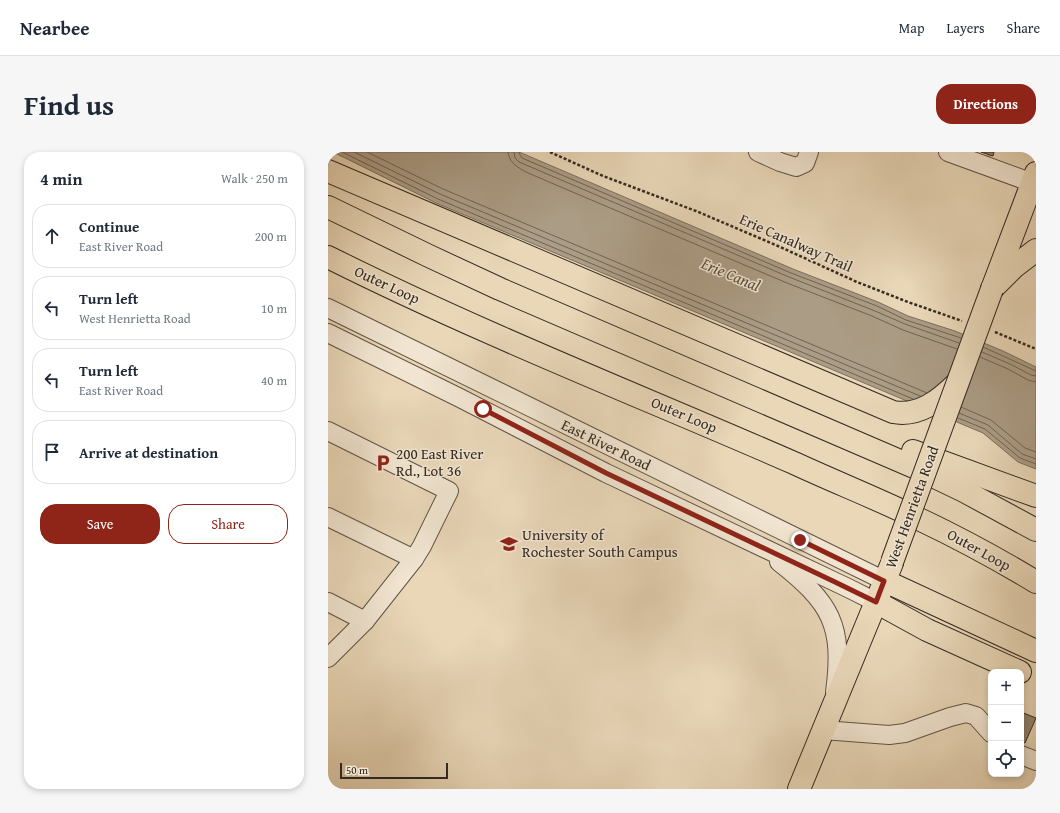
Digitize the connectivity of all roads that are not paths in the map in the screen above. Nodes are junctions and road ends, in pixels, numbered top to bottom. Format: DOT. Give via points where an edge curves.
graph roads {
  1 [pos="758,152"];
  2 [pos="809,152"];
  3 [pos="948,152"];
  4 [pos="328,171"];
  5 [pos="1034,178"];
  6 [pos="328,207"];
  7 [pos="1036,250"];
  8 [pos="328,258"];
  9 [pos="992,289"];
  10 [pos="328,308"];
  11 [pos="328,333"];
  12 [pos="696,373"];
  13 [pos="958,383"];
  14 [pos="328,431"];
  15 [pos="1036,496"];
  16 [pos="329,519"];
  17 [pos="1036,530"];
  18 [pos="745,539"];
  19 [pos="414,559"];
  20 [pos="888,572"];
  21 [pos="1036,582"];
  22 [pos="328,602"];
  23 [pos="876,602"];
  24 [pos="365,620"];
  25 [pos="1036,651"];
  26 [pos="328,658"];
  27 [pos="1014,669"];
  28 [pos="1024,674"];
  29 [pos="1036,680"];
  30 [pos="832,706"];
  31 [pos="823,730"];
  32 [pos="988,730"];
  33 [pos="1024,756"];
  34 [pos="1036,761"];
  35 [pos="799,789"];
  1 -- 2 [label="street" via="796,167 805,163"];
  3 -- 5 [label="street"];
  4 -- 13 [label="main road" via="894,412 913,413 927,407"];
  5 -- 9 [label="main road, West Henrietta Road"];
  6 -- 12 [label="main road" via="471,275"];
  7 -- 9 [label="main road"];
  8 -- 21 [label="main road, Outer Loop" via="501,337 917,518"];
  9 -- 13 [label="main road, West Henrietta Road, bridge"];
  10 -- 20 [label="street, East River Road"];
  11 -- 18 [label="street, East River Road" via="472,403 606,473"];
  12 -- 15 [label="main road"];
  12 -- 17 [label="main road" via="938,478"];
  13 -- 20 [label="main road, West Henrietta Road, bridge"];
  14 -- 19 [label="street" via="449,491"];
  16 -- 19 [label="street"];
  18 -- 23 [label="street, East River Road"];
  18 -- 30 [label="street" via="769,554 800,580 817,596 829,615 835,631 837,650"];
  19 -- 24 [label="street"];
  20 -- 23 [label="main road, West Henrietta Road"];
  20 -- 25 [label="main road"];
  22 -- 24 [label="street"];
  23 -- 27 [label="main road" via="927,630"];
  23 -- 30 [label="main road, West Henrietta Road"];
  24 -- 26 [label="street"];
  28 -- 29 [label="main road"];
  30 -- 31 [label="main road, West Henrietta Road"];
  31 -- 32 [label="street" via="889,735 905,733 966,713 976,716"];
  31 -- 35 [label="main road, West Henrietta Road"];
  33 -- 34 [label="street"];
}
